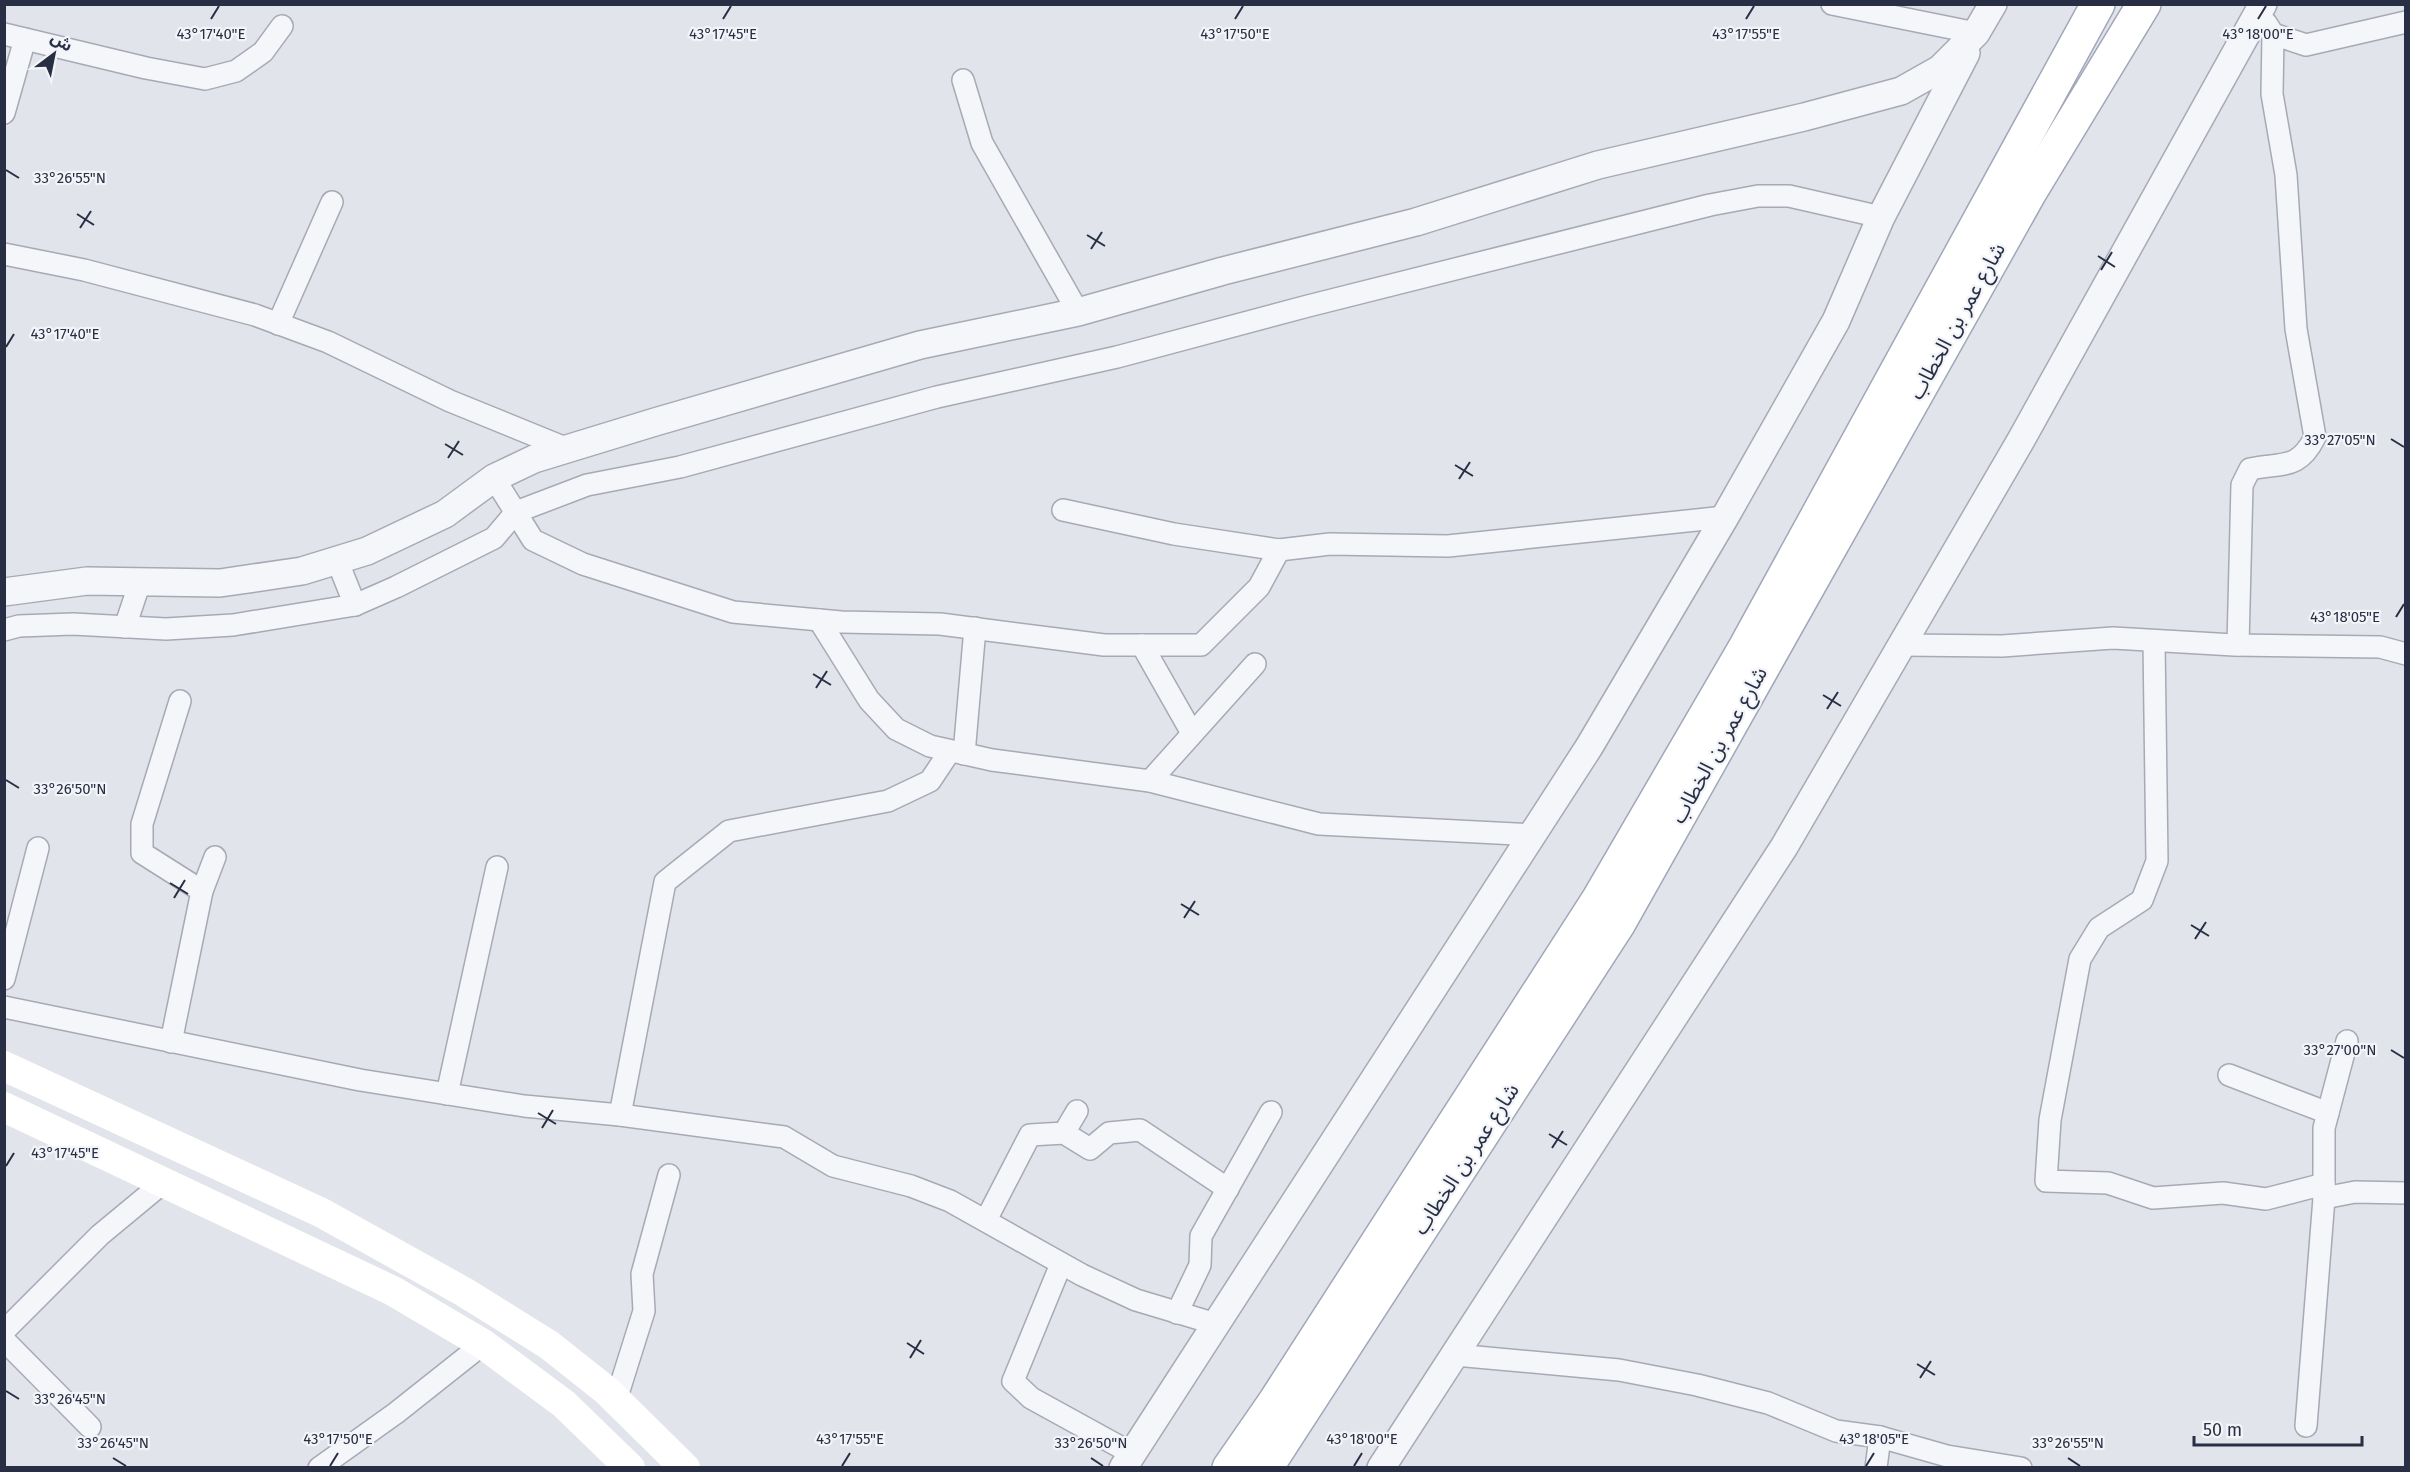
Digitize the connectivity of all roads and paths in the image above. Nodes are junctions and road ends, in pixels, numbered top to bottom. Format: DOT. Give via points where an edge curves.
graph roads {
  1 [pos="1832,4"];
  2 [pos="1993,4"];
  3 [pos="2098,4"];
  4 [pos="2144,4"];
  5 [pos="2261,8"];
  6 [pos="2406,22"];
  7 [pos="282,26"];
  8 [pos="1976,33"];
  9 [pos="2273,34"];
  10 [pos="15,37"];
  11 [pos="963,80"];
  12 [pos="4,113"];
  13 [pos="332,202"];
  14 [pos="1881,216"];
  15 [pos="4,254"];
  16 [pos="1078,312"];
  17 [pos="279,324"];
  18 [pos="568,448"];
  19 [pos="494,478"];
  20 [pos="1063,510"];
  21 [pos="516,512"];
  22 [pos="1725,517"];
  23 [pos="1279,550"];
  24 [pos="337,560"];
  25 [pos="140,582"];
  26 [pos="4,592"];
  27 [pos="355,605"];
  28 [pos="819,620"];
  29 [pos="124,627"];
  30 [pos="975,628"];
  31 [pos="4,630"];
  32 [pos="2154,641"];
  33 [pos="1142,645"];
  34 [pos="1901,645"];
  35 [pos="2238,645"];
  36 [pos="2406,654"];
  37 [pos="1255,664"];
  38 [pos="180,701"];
  39 [pos="1192,734"];
  40 [pos="957,752"];
  41 [pos="1150,782"];
  42 [pos="1534,835"];
  43 [pos="38,848"];
  44 [pos="215,857"];
  45 [pos="496,867"];
  46 [pos="202,891"];
  47 [pos="4,979"];
  48 [pos="4,1007"];
  49 [pos="2347,1041"];
  50 [pos="171,1042"];
  51 [pos="4,1066"];
  52 [pos="2229,1075"];
  53 [pos="447,1094"];
  54 [pos="4,1107"];
  55 [pos="1077,1111"];
  56 [pos="1271,1112"];
  57 [pos="2328,1113"];
  58 [pos="620,1115"];
  59 [pos="1064,1133"];
  60 [pos="669,1175"];
  61 [pos="164,1182"];
  62 [pos="1228,1189"];
  63 [pos="2324,1191"];
  64 [pos="2406,1193"];
  65 [pos="986,1220"];
  66 [pos="1061,1264"];
  67 [pos="1177,1313"];
  68 [pos="1216,1324"];
  69 [pos="4,1331"];
  70 [pos="4,1340"];
  71 [pos="483,1344"];
  72 [pos="1455,1355"];
  73 [pos="616,1400"];
  74 [pos="2306,1426"];
  75 [pos="90,1427"];
  76 [pos="1880,1437"];
  77 [pos="1127,1460"];
  78 [pos="319,1467"];
  79 [pos="630,1467"];
  80 [pos="686,1467"];
  81 [pos="1229,1467"];
  82 [pos="1266,1467"];
  83 [pos="1381,1467"];
  84 [pos="1876,1467"];
  85 [pos="2020,1467"];
  1 -- 8 [label="street"];
  2 -- 8 [label="street"];
  3 -- 81 [label="main road, شارع عمر بن الخطاب" via="1746,645 1598,900 1274,1404"];
  4 -- 82 [label="main road, شارع عمر بن الخطاب" via="2030,192 1619,923"];
  5 -- 9 [label="street"];
  5 -- 34 [label="street" via="2021,440"];
  6 -- 9 [label="street" via="2306,45"];
  7 -- 10 [label="street" via="263,52 236,71 206,79"];
  8 -- 14 [label="street"];
  8 -- 16 [label="street" via="1940,69 1901,91 1598,165 1416,222"];
  9 -- 35 [label="street" via="2272,94 2286,175 2296,329 2315,437 2308,451 2293,464 2250,470 2242,485"];
  10 -- 12 [label="street"];
  11 -- 16 [label="street" via="982,143"];
  13 -- 17 [label="street"];
  14 -- 21 [label="street" via="1789,196 1758,196 1710,205 1117,357 937,397 680,467 587,485"];
  14 -- 22 [label="street" via="1836,321"];
  15 -- 17 [label="street" via="84,270"];
  16 -- 18 [label="street" via="920,345"];
  17 -- 18 [label="street" via="328,342 450,401"];
  18 -- 19 [label="street"];
  19 -- 21 [label="street"];
  19 -- 24 [label="street" via="445,514 367,551"];
  20 -- 23 [label="street" via="1174,534"];
  21 -- 27 [label="street" via="494,538"];
  21 -- 28 [label="street" via="533,540 583,564 733,612"];
  22 -- 23 [label="street" via="1448,546 1329,544"];
  22 -- 42 [label="street"];
  23 -- 33 [label="street" via="1259,587 1201,645"];
  24 -- 25 [label="street" via="302,571 220,583"];
  24 -- 27 [label="street"];
  25 -- 26 [label="street" via="87,581"];
  25 -- 29 [label="street"];
  27 -- 29 [label="street" via="233,625"];
  28 -- 30 [label="street"];
  28 -- 40 [label="street" via="869,700 896,729 930,746"];
  29 -- 31 [label="street" via="51,625"];
  30 -- 33 [label="street" via="1104,645"];
  30 -- 40 [label="street"];
  32 -- 34 [label="street" via="2113,638 2002,646"];
  32 -- 35 [label="street"];
  32 -- 63 [label="street" via="2157,861 2142,900 2099,928 2080,958 2050,1120 2046,1181 2108,1183 2153,1198 2223,1193 2266,1199"];
  33 -- 39 [label="street"];
  34 -- 72 [label="street" via="1784,847"];
  35 -- 36 [label="street" via="2380,647"];
  37 -- 39 [label="street"];
  38 -- 46 [label="street" via="142,824 142,853"];
  39 -- 41 [label="street"];
  40 -- 41 [label="street"];
  40 -- 58 [label="street" via="930,781 888,801 729,831 665,882"];
  41 -- 42 [label="street" via="1319,824"];
  42 -- 68 [label="street"];
  43 -- 47 [label="street"];
  44 -- 46 [label="street"];
  45 -- 53 [label="street"];
  46 -- 50 [label="street"];
  48 -- 50 [label="street"];
  49 -- 57 [label="street"];
  50 -- 53 [label="street"];
  51 -- 73 [label="main road" via="322,1213 464,1292 549,1345"];
  52 -- 57 [label="street"];
  53 -- 58 [label="street"];
  54 -- 61 [label="main road"];
  55 -- 59 [label="street"];
  56 -- 62 [label="street"];
  57 -- 63 [label="street" via="2324,1128"];
  58 -- 65 [label="street" via="784,1137 833,1166 911,1186"];
  59 -- 62 [label="street" via="1089,1149 1108,1133 1140,1130"];
  59 -- 65 [label="street" via="1030,1135"];
  60 -- 73 [label="street" via="642,1274 644,1311"];
  61 -- 69 [label="street" via="100,1235"];
  61 -- 71 [label="main road" via="393,1291"];
  62 -- 67 [label="street" via="1201,1236 1200,1265"];
  63 -- 64 [label="street"];
  63 -- 74 [label="street"];
  65 -- 66 [label="street"];
  66 -- 67 [label="street" via="1136,1300"];
  66 -- 77 [label="street" via="1013,1381 1031,1398"];
  67 -- 68 [label="street"];
  68 -- 77 [label="street"];
  70 -- 75 [label="street"];
  71 -- 78 [label="street"];
  71 -- 79 [label="main road" via="564,1404"];
  72 -- 76 [label="street" via="1619,1370 1697,1385 1768,1403 1836,1431"];
  72 -- 83 [label="street"];
  73 -- 80 [label="main road"];
  76 -- 84 [label="street"];
  76 -- 85 [label="street" via="1947,1456"];
}
